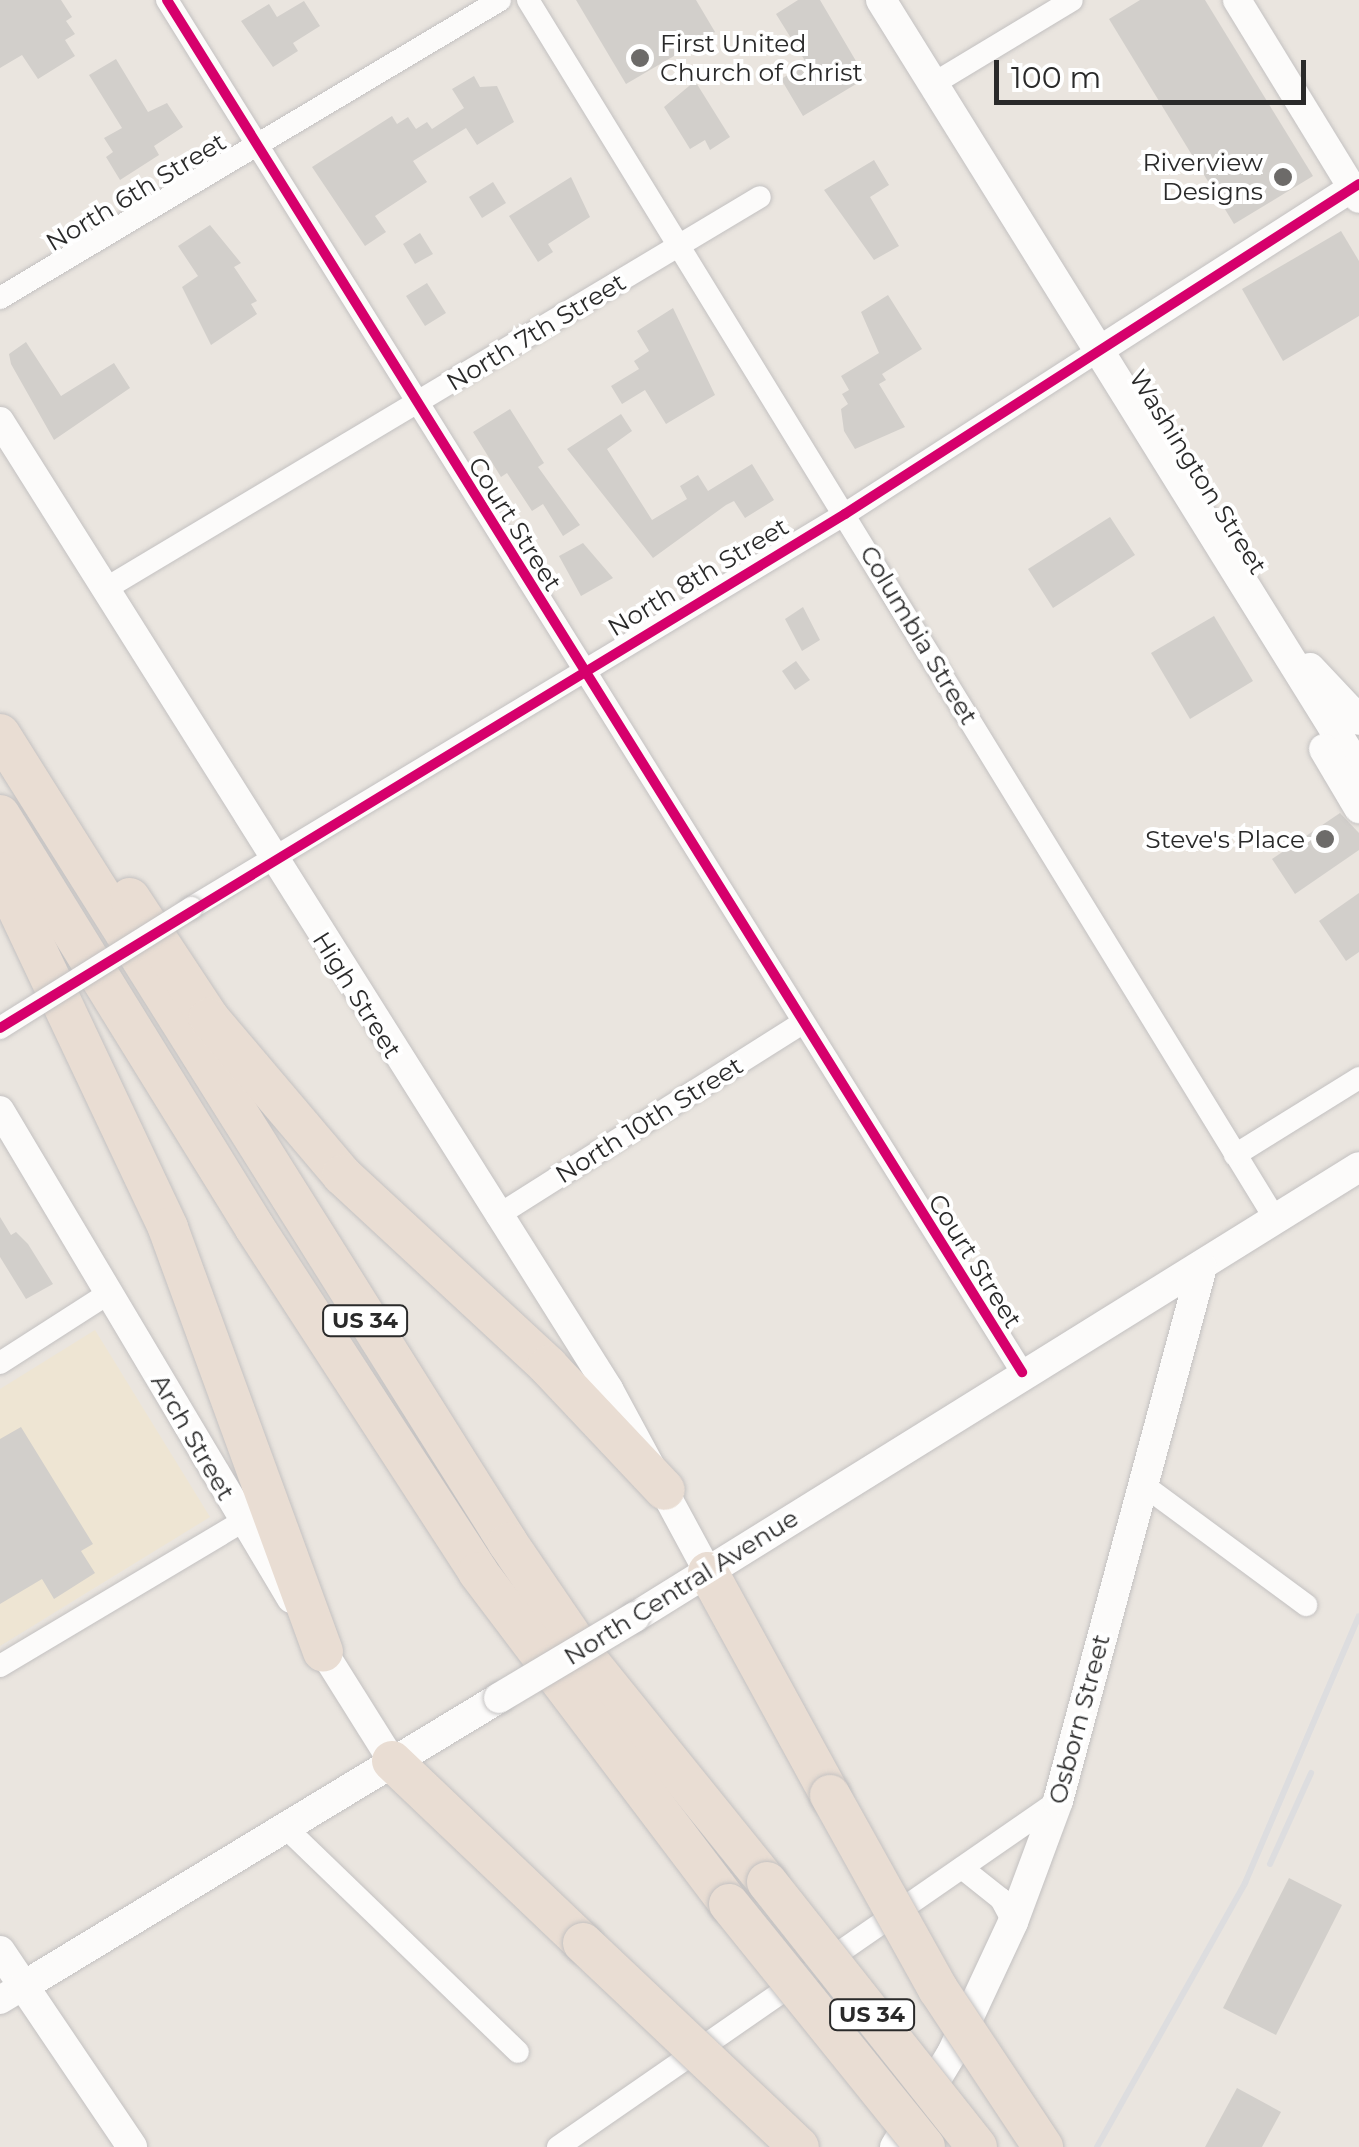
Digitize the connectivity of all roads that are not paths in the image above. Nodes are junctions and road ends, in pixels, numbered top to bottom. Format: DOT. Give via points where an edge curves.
graph roads {
  1 [pos="166,0"];
  2 [pos="500,0"];
  3 [pos="528,0"];
  4 [pos="881,0"];
  5 [pos="1072,0"];
  6 [pos="1237,0"];
  7 [pos="933,84"];
  8 [pos="255,144"];
  9 [pos="1357,190"];
  10 [pos="760,197"];
  11 [pos="680,246"];
  12 [pos="0,298"];
  13 [pos="1098,351"];
  14 [pos="416,404"];
  15 [pos="0,421"];
  16 [pos="845,514"];
  17 [pos="106,589"];
  18 [pos="1284,645"];
  19 [pos="581,670"];
  20 [pos="0,710"];
  21 [pos="1359,720"];
  22 [pos="0,734"];
  23 [pos="1359,769"];
  24 [pos="1359,808"];
  25 [pos="0,815"];
  26 [pos="272,860"];
  27 [pos="0,872"];
  28 [pos="801,1024"];
  29 [pos="0,1028"];
  30 [pos="1359,1078"];
  31 [pos="0,1110"];
  32 [pos="1235,1154"];
  33 [pos="1359,1167"];
  34 [pos="498,1216"];
  35 [pos="1276,1220"];
  36 [pos="1202,1267"];
  37 [pos="109,1294"];
  38 [pos="0,1363"];
  39 [pos="1022,1372"];
  40 [pos="1142,1484"];
  41 [pos="664,1490"];
  42 [pos="243,1521"];
  43 [pos="708,1572"];
  44 [pos="1306,1605"];
  45 [pos="323,1651"];
  46 [pos="0,1666"];
  47 [pos="392,1761"];
  48 [pos="1058,1801"];
  49 [pos="284,1826"];
  50 [pos="962,1868"];
  51 [pos="1014,1922"];
  52 [pos="0,1950"];
  53 [pos="11,1994"];
  54 [pos="518,2052"];
  55 [pos="132,2147"];
  56 [pos="558,2147"];
  57 [pos="799,2147"];
  58 [pos="895,2147"];
  59 [pos="926,2147"];
  60 [pos="977,2147"];
  61 [pos="1043,2147"];
  1 -- 8 [label="street, Court Street"];
  2 -- 8 [label="street, North 6th Street"];
  3 -- 11 [label="street, Columbia Street"];
  4 -- 7 [label="main road, Washington Street"];
  5 -- 7 [label="street"];
  6 -- 9 [label="street"];
  7 -- 13 [label="main road, Washington Street"];
  8 -- 12 [label="street, North 6th Street"];
  8 -- 14 [label="street, Court Street"];
  9 -- 13 [label="street, North 8th Street"];
  10 -- 11 [label="street, North 7th Street"];
  11 -- 14 [label="street, North 7th Street"];
  11 -- 16 [label="street, Columbia Street"];
  13 -- 16 [label="street, North 8th Street"];
  13 -- 18 [label="main road, Washington Street"];
  14 -- 17 [label="street, North 7th Street"];
  14 -- 19 [label="street, Court Street"];
  15 -- 17 [label="street, High Street"];
  16 -- 19 [label="street, North 8th Street"];
  16 -- 32 [label="street, Columbia Street"];
  17 -- 26 [label="street, High Street"];
  18 -- 21 [label="main road"];
  18 -- 23 [label="main road, Washington Street"];
  18 -- 24 [label="main road" via="1307,720"];
  19 -- 26 [label="street, North 8th Street"];
  19 -- 28 [label="street, Court Street"];
  20 -- 41 [label="highway" via="209,1018 271,1094 342,1175 548,1366"];
  22 -- 60 [label="highway, US 34, bridge" via="508,1543 588,1658"];
  25 -- 59 [label="highway, US 34, bridge" via="456,1540 585,1721"];
  26 -- 29 [label="street, North 8th Street, bridge"];
  26 -- 34 [label="street, High Street"];
  27 -- 45 [label="highway" via="168,1228"];
  28 -- 34 [label="street, North 10th Street"];
  28 -- 39 [label="street, Court Street"];
  30 -- 32 [label="street"];
  31 -- 37 [label="street, Arch Street"];
  32 -- 35 [label="street, Columbia Street"];
  33 -- 35 [label="main road, North Central Avenue"];
  34 -- 41 [label="street, High Street" via="609,1389"];
  35 -- 36 [label="main road, North Central Avenue"];
  36 -- 39 [label="main road, North Central Avenue"];
  36 -- 40 [label="main road, Osborn Street"];
  37 -- 38 [label="street"];
  37 -- 42 [label="street, Arch Street"];
  39 -- 43 [label="main road, North Central Avenue"];
  40 -- 44 [label="street"];
  40 -- 48 [label="main road, Osborn Street"];
  41 -- 43 [label="street, High Street"];
  42 -- 45 [label="street, Arch Street"];
  42 -- 46 [label="street"];
  43 -- 47 [label="main road, North Central Avenue, bridge"];
  43 -- 61 [label="highway, bridge" via="929,1974"];
  45 -- 47 [label="street, Arch Street"];
  47 -- 49 [label="main road, North Central Avenue"];
  47 -- 57 [label="highway, bridge"];
  48 -- 50 [label="street"];
  48 -- 51 [label="main road, Osborn Street"];
  49 -- 53 [label="main road, North Central Avenue"];
  49 -- 54 [label="street"];
  50 -- 51 [label="street" via="1000,1899"];
  50 -- 56 [label="street"];
  51 -- 58 [label="main road, Osborn Street" via="952,2052"];
  52 -- 53 [label="main road"];
  53 -- 55 [label="main road"];
}
